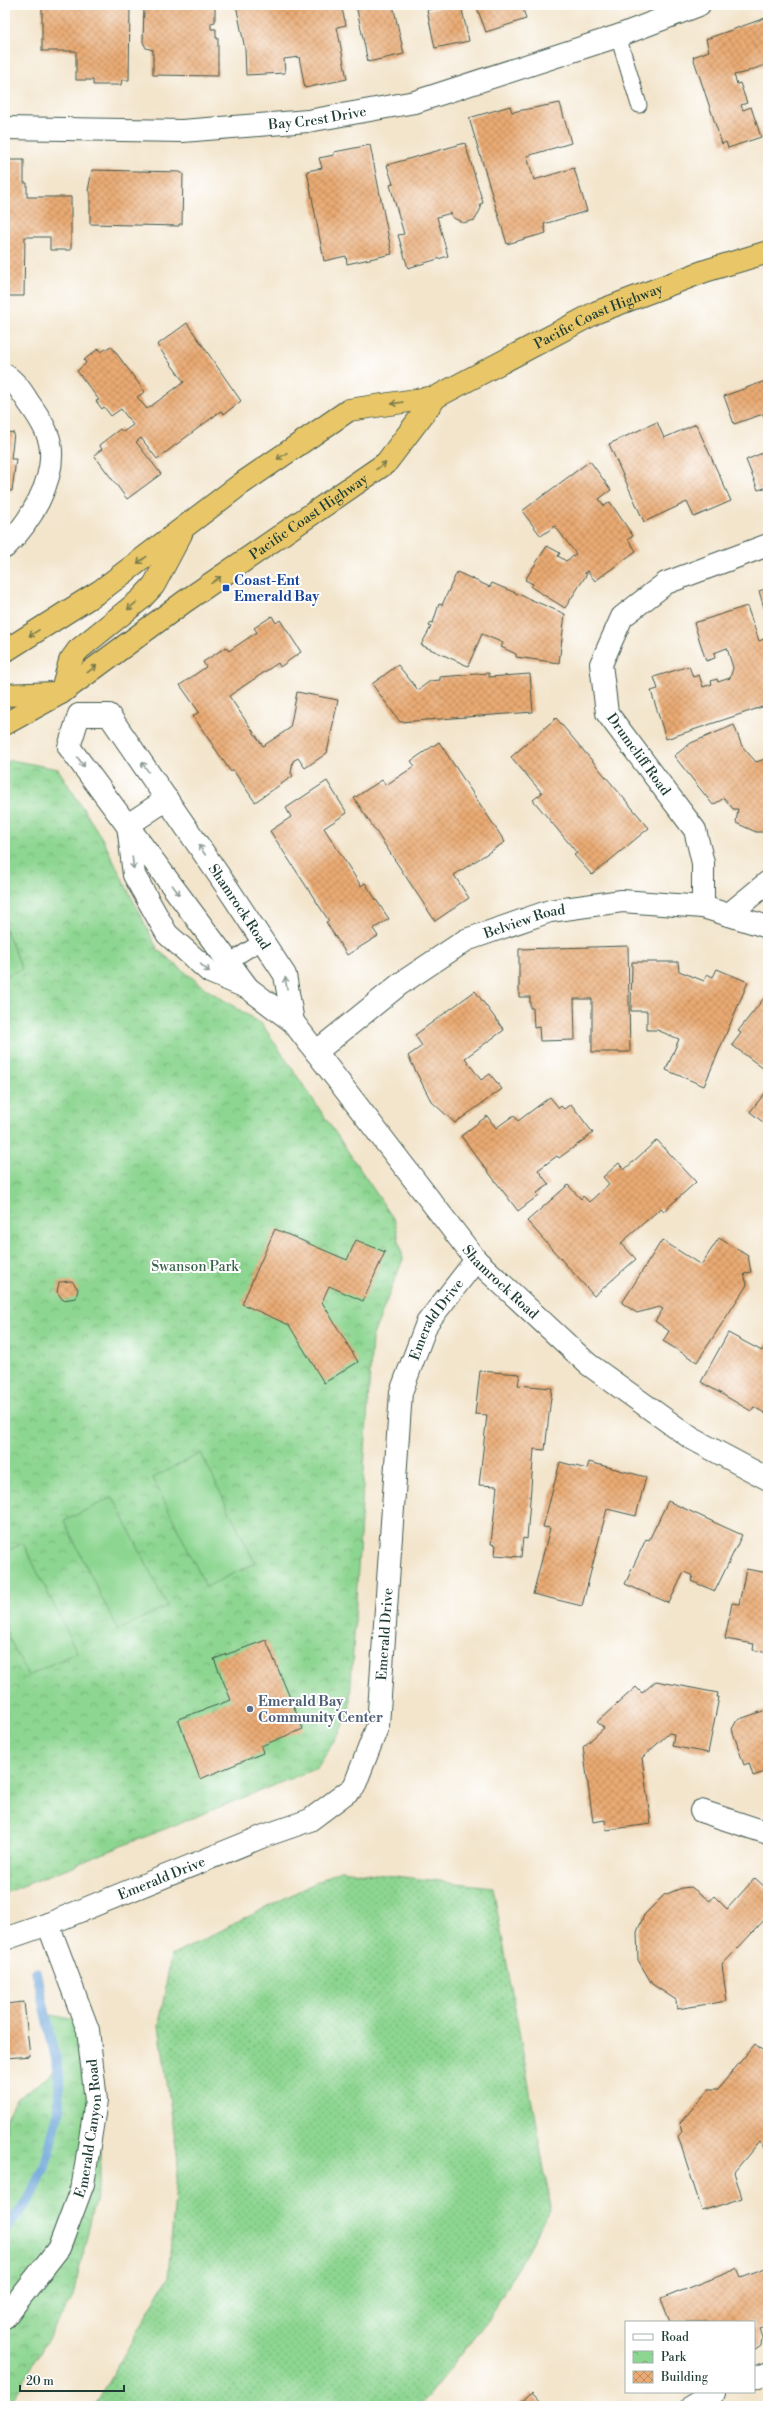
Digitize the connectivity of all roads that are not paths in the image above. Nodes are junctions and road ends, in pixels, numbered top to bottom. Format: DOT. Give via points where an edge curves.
graph roads {
  1 [pos="699,5"];
  2 [pos="618,36"];
  3 [pos="639,105"];
  4 [pos="5,128"];
  5 [pos="768,252"];
  6 [pos="5,375"];
  7 [pos="436,397"];
  8 [pos="184,528"];
  9 [pos="768,545"];
  10 [pos="5,547"];
  11 [pos="5,651"];
  12 [pos="61,693"];
  13 [pos="5,696"];
  14 [pos="79,715"];
  15 [pos="5,724"];
  16 [pos="167,799"];
  17 [pos="128,825"];
  18 [pos="768,882"];
  19 [pos="703,907"];
  20 [pos="728,915"];
  21 [pos="768,927"];
  22 [pos="262,941"];
  23 [pos="229,962"];
  24 [pos="248,988"];
  25 [pos="293,1022"];
  26 [pos="316,1052"];
  27 [pos="476,1260"];
  28 [pos="768,1478"];
  29 [pos="701,1811"];
  30 [pos="768,1833"];
  31 [pos="48,1924"];
  32 [pos="5,1939"];
  33 [pos="5,2317"];
  34 [pos="768,2373"];
  35 [pos="755,2378"];
  36 [pos="713,2393"];
  37 [pos="692,2406"];
  1 -- 2 [label="street, Bay Crest Drive"];
  2 -- 3 [label="lane"];
  2 -- 4 [label="street, Bay Crest Drive" via="415,102 308,121 182,131"];
  5 -- 7 [label="highway, Pacific Coast Highway" via="705,271 597,312"];
  6 -- 10 [label="street" via="13,381 38,416 50,443 50,469 36,508 19,534"];
  7 -- 8 [label="highway, Pacific Coast Highway, one-way" via="349,410 241,484"];
  12 -- 7 [label="highway, Pacific Coast Highway, one-way" via="178,607 386,462"];
  8 -- 11 [label="highway, Pacific Coast Highway, one-way" via="100,591"];
  8 -- 12 [label="highway, one-way" via="154,585 141,599 78,650 70,661"];
  9 -- 19 [label="street, Drumcliff Road" via="666,583 622,617 601,664 607,713 695,830 703,863"];
  12 -- 13 [label="highway"];
  12 -- 14 [label="street"];
  12 -- 15 [label="highway, Pacific Coast Highway"];
  16 -- 14 [label="street, Shamrock Road, one-way" via="109,715"];
  14 -- 17 [label="street, Shamrock Road, one-way" via="69,747"];
  16 -- 17 [label="street"];
  22 -- 16 [label="street, Shamrock Road, one-way"];
  17 -- 23 [label="street, Shamrock Road, one-way"];
  17 -- 24 [label="street, Shamrock Road, one-way" via="134,875 167,934 210,972"];
  18 -- 20 [label="street"];
  19 -- 20 [label="street, Belview Road"];
  19 -- 26 [label="street, Belview Road" via="622,901 550,911 466,940 400,984"];
  20 -- 21 [label="street, Belview Road"];
  22 -- 23 [label="lane"];
  25 -- 22 [label="street, Shamrock Road, one-way" via="285,976"];
  23 -- 24 [label="street, Shamrock Road"];
  24 -- 25 [label="street, Shamrock Road"];
  25 -- 26 [label="street, Shamrock Road"];
  26 -- 27 [label="street, Shamrock Road"];
  27 -- 28 [label="street, Shamrock Road" via="588,1364 691,1438"];
  27 -- 31 [label="street, Emerald Drive" via="426,1323 401,1392 378,1725 354,1787 310,1820 264,1836"];
  29 -- 30 [label="street"];
  31 -- 32 [label="street, Emerald Drive"];
  31 -- 33 [label="street, Emerald Canyon Road" via="88,2030 96,2101 84,2184 59,2248"];
  34 -- 35 [label="street"];
  36 -- 37 [label="street"];
}
